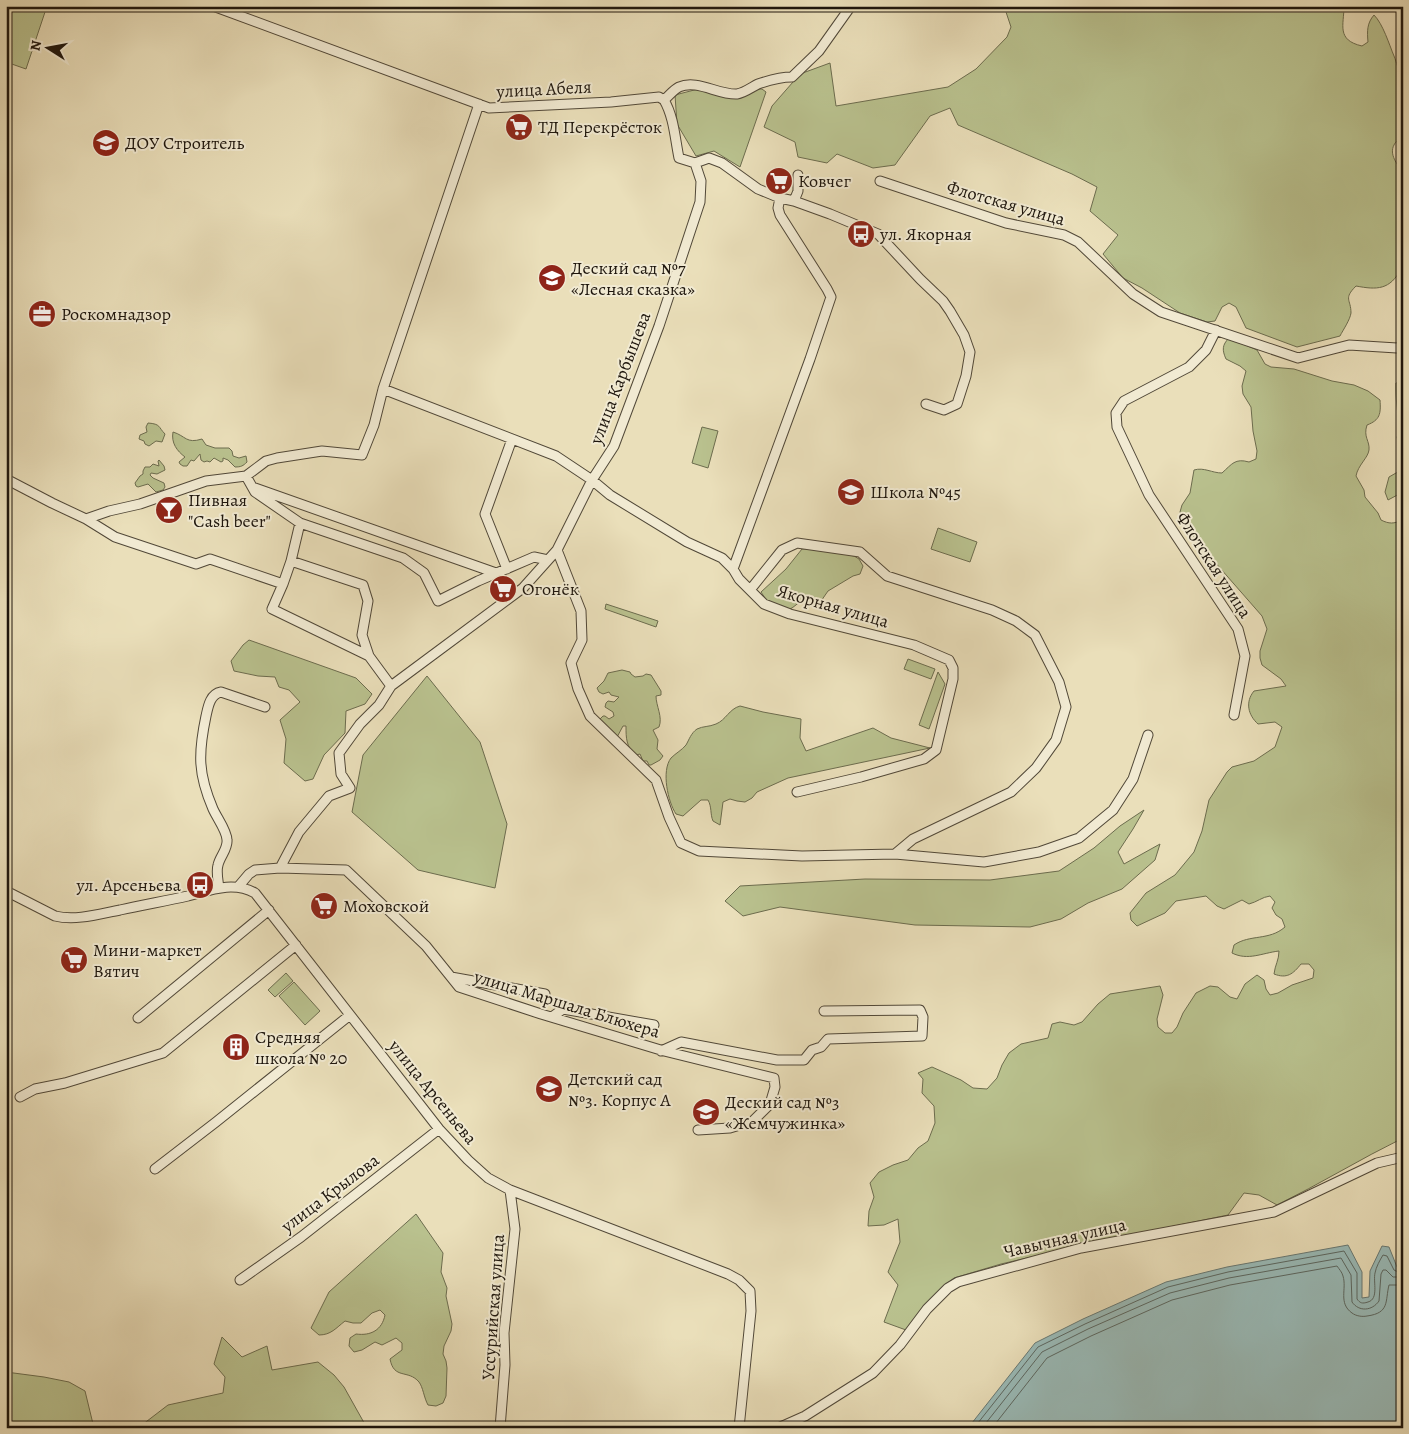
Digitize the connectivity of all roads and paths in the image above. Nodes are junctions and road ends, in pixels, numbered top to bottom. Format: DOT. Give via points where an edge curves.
graph roads {
  1 [pos="213,6"];
  2 [pos="851,6"];
  3 [pos="664,100"];
  4 [pos="479,104"];
  5 [pos="695,163"];
  6 [pos="798,175"];
  7 [pos="880,181"];
  8 [pos="780,198"];
  9 [pos="794,202"];
  10 [pos="1216,330"];
  11 [pos="1403,346"];
  12 [pos="383,389"];
  13 [pos="926,404"];
  14 [pos="512,439"];
  15 [pos="246,476"];
  16 [pos="6,479"];
  17 [pos="592,480"];
  18 [pos="252,487"];
  19 [pos="86,519"];
  20 [pos="300,523"];
  21 [pos="557,550"];
  22 [pos="548,560"];
  23 [pos="291,561"];
  24 [pos="507,569"];
  25 [pos="733,569"];
  26 [pos="496,574"];
  27 [pos="283,584"];
  28 [pos="750,590"];
  29 [pos="369,656"];
  30 [pos="391,686"];
  31 [pos="265,707"];
  32 [pos="1234,715"];
  33 [pos="1148,735"];
  34 [pos="797,792"];
  35 [pos="895,854"];
  36 [pos="280,868"];
  37 [pos="238,887"];
  38 [pos="219,888"];
  39 [pos="6,891"];
  40 [pos="269,910"];
  41 [pos="296,945"];
  42 [pos="451,977"];
  43 [pos="544,994"];
  44 [pos="824,1011"];
  45 [pos="350,1015"];
  46 [pos="552,1017"];
  47 [pos="138,1018"];
  48 [pos="654,1025"];
  49 [pos="661,1050"];
  50 [pos="20,1097"];
  51 [pos="439,1129"];
  52 [pos="698,1130"];
  53 [pos="1403,1157"];
  54 [pos="155,1169"];
  55 [pos="510,1190"];
  56 [pos="240,1280"];
  57 [pos="500,1428"];
  58 [pos="739,1428"];
  59 [pos="778,1428"];
  1 -- 4 [label="street, улица Абеля"];
  2 -- 3 [label="street" via="819,51 792,77 761,83 738,94 685,85"];
  3 -- 4 [label="street, улица Абеля" via="658,97 489,108"];
  3 -- 5 [label="street" via="671,117 679,158"];
  4 -- 12 [label="street"];
  5 -- 8 [label="street" via="709,158 722,163 758,189"];
  5 -- 17 [label="street, улица Карбышева" via="700,181 700,202 659,326 614,446"];
  6 -- 9 [label="street"];
  7 -- 10 [label="street, Флотская улица" via="1006,223 1064,235 1078,242 1128,290 1148,304 1161,312"];
  8 -- 9 [label="street"];
  8 -- 25 [label="street" via="780,215 830,297"];
  9 -- 13 [label="street" via="878,234 950,311 970,352 966,376 957,404 944,410"];
  10 -- 11 [label="street, Флотская улица" via="1298,358 1349,346"];
  10 -- 32 [label="street, Флотская улица" via="1206,350 1189,367 1124,401 1116,412 1117,427 1149,495 1238,629 1245,656"];
  12 -- 14 [label="street, Якорная улица"];
  12 -- 15 [label="street" via="362,455 313,452 266,461"];
  14 -- 17 [label="street, Якорная улица" via="556,456"];
  14 -- 24 [label="street" via="485,514"];
  15 -- 18 [label="street"];
  15 -- 19 [label="street" via="206,481"];
  16 -- 19 [label="street"];
  17 -- 21 [label="street, улица Карбышева"];
  17 -- 25 [label="street, Якорная улица" via="610,496 687,542 722,558"];
  18 -- 20 [label="street"];
  18 -- 26 [label="street"];
  19 -- 27 [label="street" via="115,537 196,564 210,559"];
  20 -- 23 [label="street"];
  20 -- 26 [label="street" via="403,558 424,573 438,601"];
  21 -- 22 [label="street, улица Карбышева"];
  21 -- 35 [label="street" via="580,611 582,640 571,664 578,689 590,716 656,780 668,817 681,842 699,851 802,856"];
  22 -- 24 [label="street" via="534,558"];
  22 -- 30 [label="street, улица Карбышева" via="523,588"];
  23 -- 27 [label="street"];
  23 -- 29 [label="street" via="363,585 368,601 362,635"];
  24 -- 26 [label="street"];
  25 -- 28 [label="street, Якорная улица"];
  27 -- 29 [label="street" via="272,609"];
  28 -- 34 [label="street, Якорная улица" via="764,604 790,614 914,645 949,660 953,668 936,750 924,759"];
  28 -- 35 [label="street" via="782,550 796,543 860,552 887,576 992,610 1016,621 1035,635 1059,682 1066,707 1056,740 1036,768 1011,792 913,839"];
  29 -- 30 [label="street"];
  30 -- 36 [label="street, улица Карбышева" via="339,753 341,774 350,788 329,796 299,832"];
  31 -- 38 [label="street" via="217,692 208,709 200,760 202,778 228,841 218,864"];
  33 -- 35 [label="street" via="1133,779 1113,810 1079,838 1039,852 984,862"];
  36 -- 37 [label="street, улица Маршала Блюхера" via="255,870"];
  36 -- 42 [label="street, улица Маршала Блюхера" via="346,870 426,946"];
  37 -- 38 [label="street"];
  37 -- 40 [label="street, улица Арсеньева" via="255,893"];
  38 -- 39 [label="street" via="70,917 55,916"];
  40 -- 41 [label="street, улица Арсеньева"];
  40 -- 47 [label="street"];
  41 -- 45 [label="street, улица Арсеньева"];
  41 -- 50 [label="street" via="164,1053 35,1089"];
  42 -- 43 [label="street"];
  42 -- 46 [label="street, улица Маршала Блюхера" via="459,987"];
  44 -- 49 [label="street" via="920,1010 922,1036 828,1039 804,1060 777,1060 681,1042"];
  45 -- 51 [label="street, улица Арсеньева"];
  45 -- 54 [label="street"];
  46 -- 48 [label="street" via="563,1009"];
  46 -- 49 [label="street, улица Маршала Блюхера"];
  49 -- 52 [label="street, улица Маршала Блюхера" via="774,1078 770,1104 753,1121 730,1128"];
  51 -- 55 [label="street, улица Арсеньева" via="488,1178"];
  51 -- 56 [label="street, улица Крылова" via="301,1237"];
  53 -- 59 [label="street, Чавычная улица" via="1377,1163 1274,1212 1081,1248 958,1282 927,1310 873,1374 805,1416"];
  55 -- 57 [label="street, Уссурийская улица" via="515,1228 504,1333"];
  55 -- 58 [label="street, улица Арсеньева" via="728,1274 750,1291 752,1311"];
}
